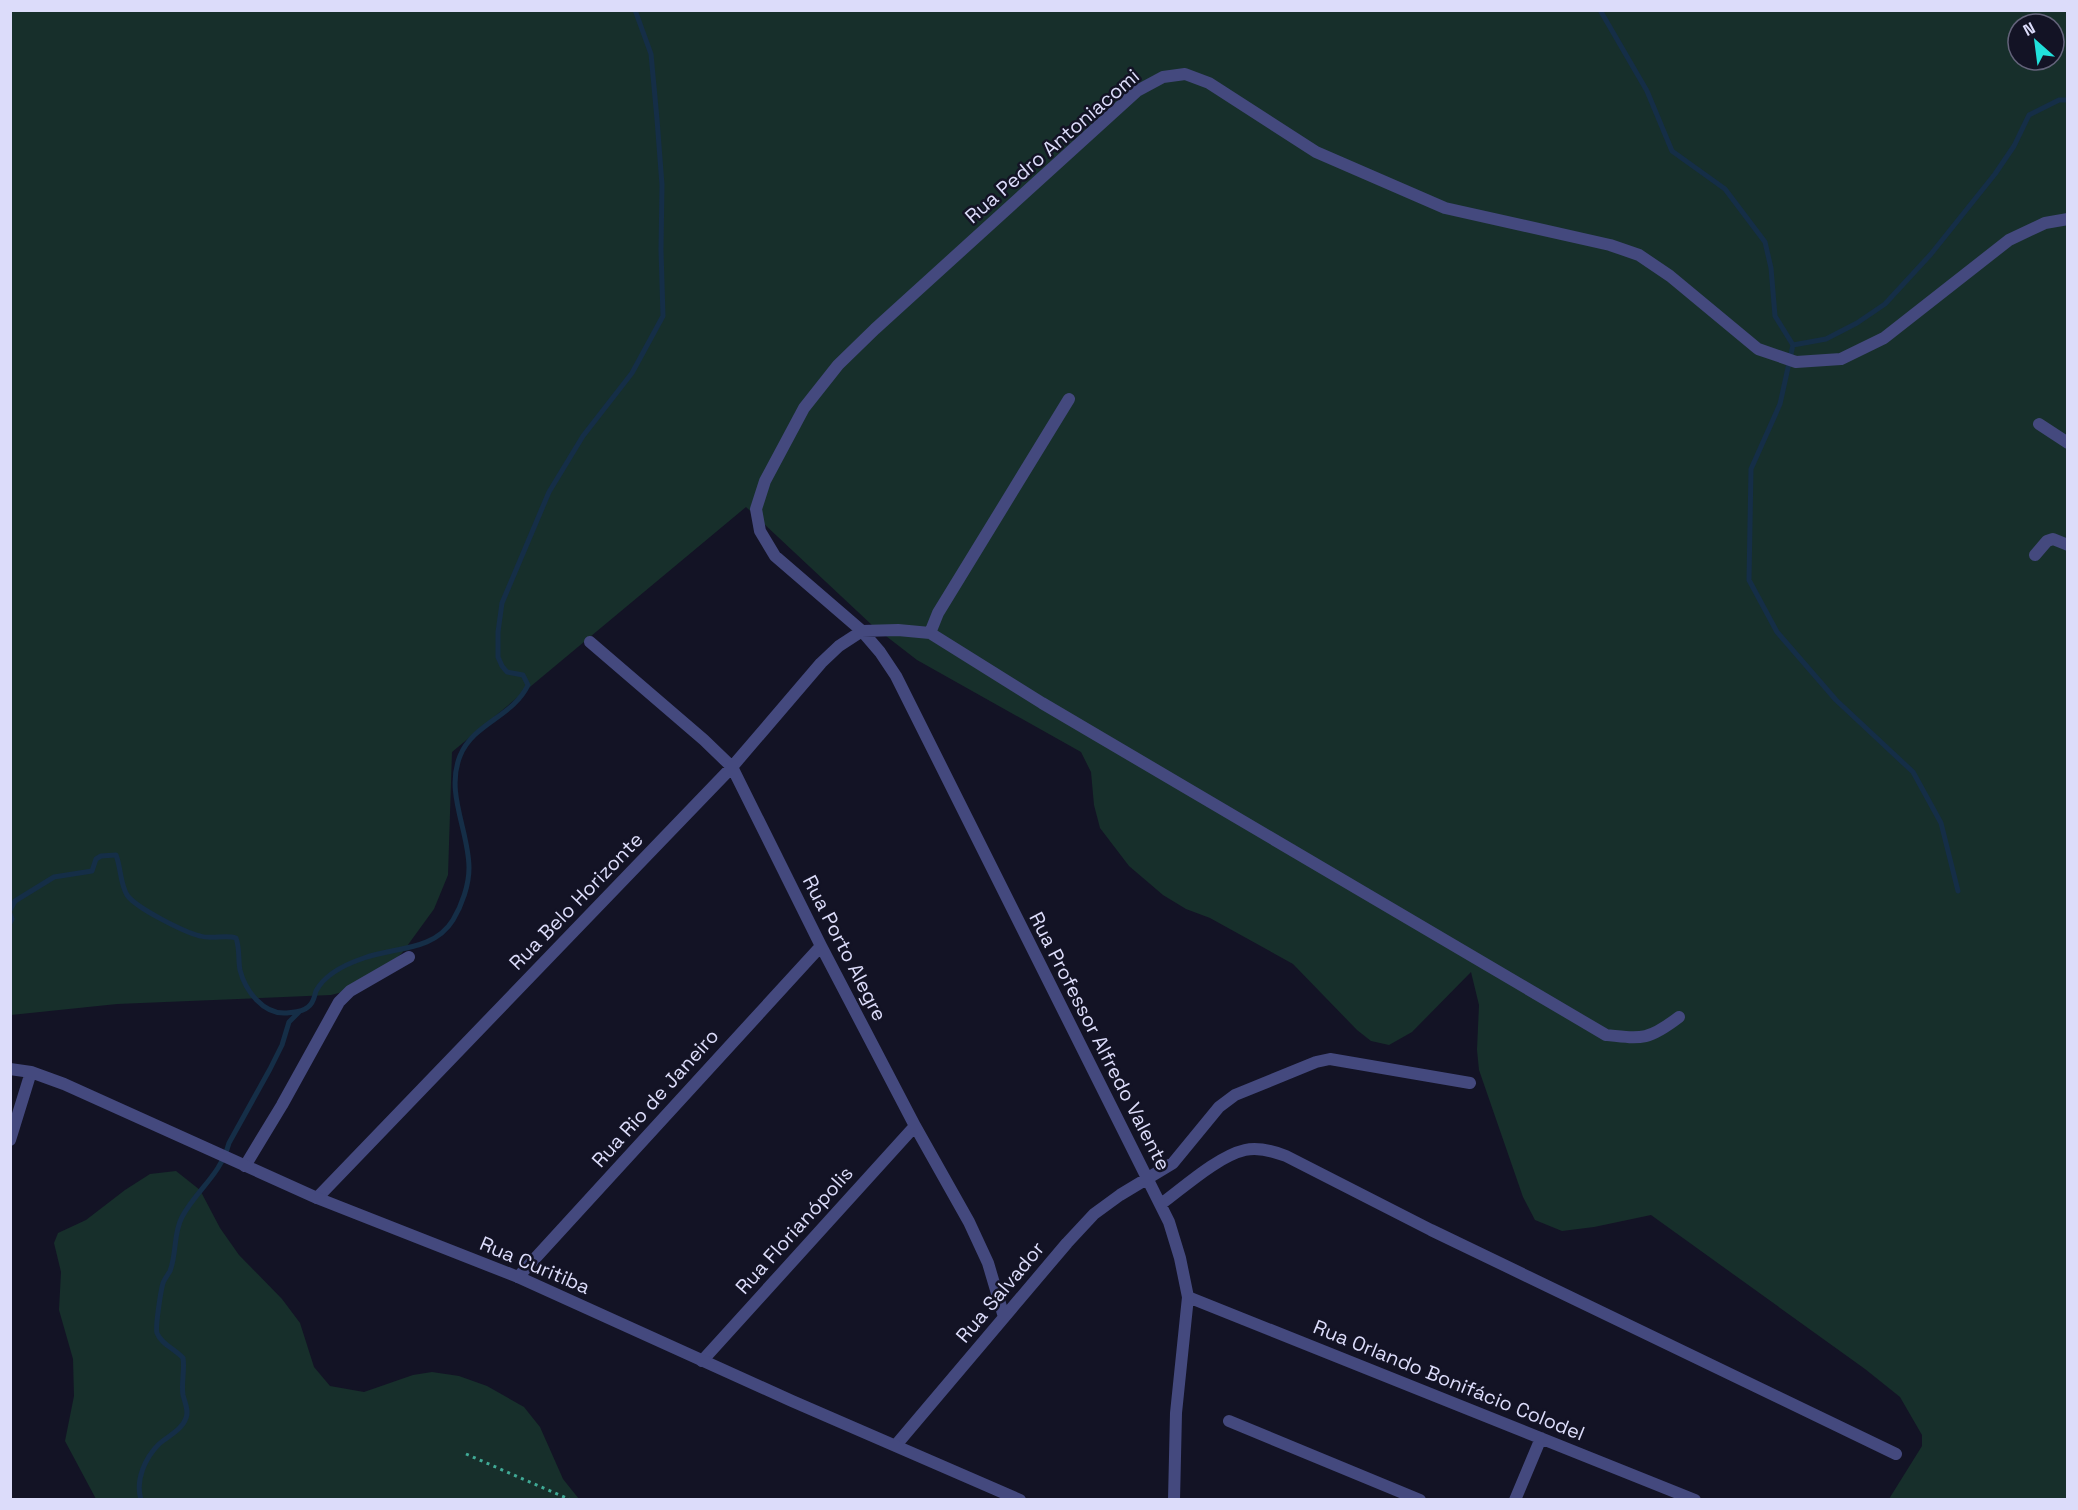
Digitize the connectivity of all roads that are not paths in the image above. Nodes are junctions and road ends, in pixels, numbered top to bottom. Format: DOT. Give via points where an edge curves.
graph roads {
  1 [pos="2067,219"];
  2 [pos="1069,399"];
  3 [pos="2038,424"];
  4 [pos="2067,443"];
  5 [pos="2067,545"];
  6 [pos="2035,555"];
  7 [pos="862,631"];
  8 [pos="930,633"];
  9 [pos="590,642"];
  10 [pos="732,767"];
  11 [pos="820,946"];
  12 [pos="409,957"];
  13 [pos="1679,1017"];
  14 [pos="10,1070"];
  15 [pos="31,1072"];
  16 [pos="1470,1083"];
  17 [pos="915,1126"];
  18 [pos="10,1140"];
  19 [pos="245,1166"];
  20 [pos="1147,1179"];
  21 [pos="317,1198"];
  22 [pos="1161,1204"];
  23 [pos="518,1277"];
  24 [pos="1188,1297"];
  25 [pos="1004,1317"];
  26 [pos="702,1361"];
  27 [pos="1229,1420"];
  28 [pos="1541,1438"];
  29 [pos="896,1445"];
  30 [pos="1896,1454"];
  31 [pos="1020,1500"];
  32 [pos="1174,1500"];
  33 [pos="1420,1500"];
  34 [pos="1515,1500"];
  35 [pos="1695,1500"];
  1 -- 7 [label="street, Rua Pedro Antoniacomi" via="2045,223 2010,240 1884,338 1841,359 1796,362 1758,349 1639,255 1445,208 1316,152 1209,83 1185,74 1163,77 1137,92 875,329 838,365 804,408 765,481 756,509 760,531 775,556"];
  2 -- 8 [label="street" via="938,613"];
  3 -- 4 [label="street"];
  5 -- 6 [label="street" via="2053,539"];
  7 -- 8 [label="street"];
  7 -- 10 [label="street, Rua Belo Horizonte" via="821,663"];
  7 -- 20 [label="street, Rua Professor Alfredo Valente" via="896,676"];
  8 -- 13 [label="street" via="1062,715 1606,1035 1639,1039 1659,1032"];
  9 -- 10 [label="street, Rua Porto Alegre"];
  10 -- 11 [label="street, Rua Porto Alegre"];
  10 -- 21 [label="street, Rua Belo Horizonte"];
  11 -- 17 [label="street, Rua Porto Alegre"];
  11 -- 23 [label="street, Rua Rio de Janeiro"];
  12 -- 19 [label="street" via="350,991 339,1002"];
  14 -- 15 [label="street, Rua Curitiba"];
  15 -- 18 [label="street"];
  15 -- 19 [label="street, Rua Curitiba"];
  16 -- 20 [label="street, Rua Salvador" via="1330,1059 1316,1062 1235,1095 1219,1107 1173,1163"];
  17 -- 25 [label="street, Rua Porto Alegre" via="969,1222 988,1263"];
  17 -- 26 [label="street, Rua Florianópolis"];
  19 -- 21 [label="street, Rua Curitiba"];
  20 -- 22 [label="street, Rua Professor Alfredo Valente"];
  20 -- 25 [label="street, Rua Salvador" via="1095,1214"];
  21 -- 23 [label="street, Rua Curitiba"];
  22 -- 24 [label="street, Rua Professor Alfredo Valente" via="1180,1257"];
  22 -- 30 [label="street" via="1224,1158 1245,1150 1265,1149 1286,1156"];
  23 -- 26 [label="street, Rua Curitiba"];
  24 -- 28 [label="street, Rua Orlando Bonifácio Colodel"];
  24 -- 32 [label="street, Rua Professor Alfredo Valente" via="1176,1413"];
  25 -- 29 [label="street, Rua Salvador"];
  26 -- 29 [label="street, Rua Curitiba"];
  27 -- 33 [label="street"];
  28 -- 34 [label="street"];
  28 -- 35 [label="street, Rua Orlando Bonifácio Colodel"];
  29 -- 31 [label="street, Rua Curitiba"];
}
